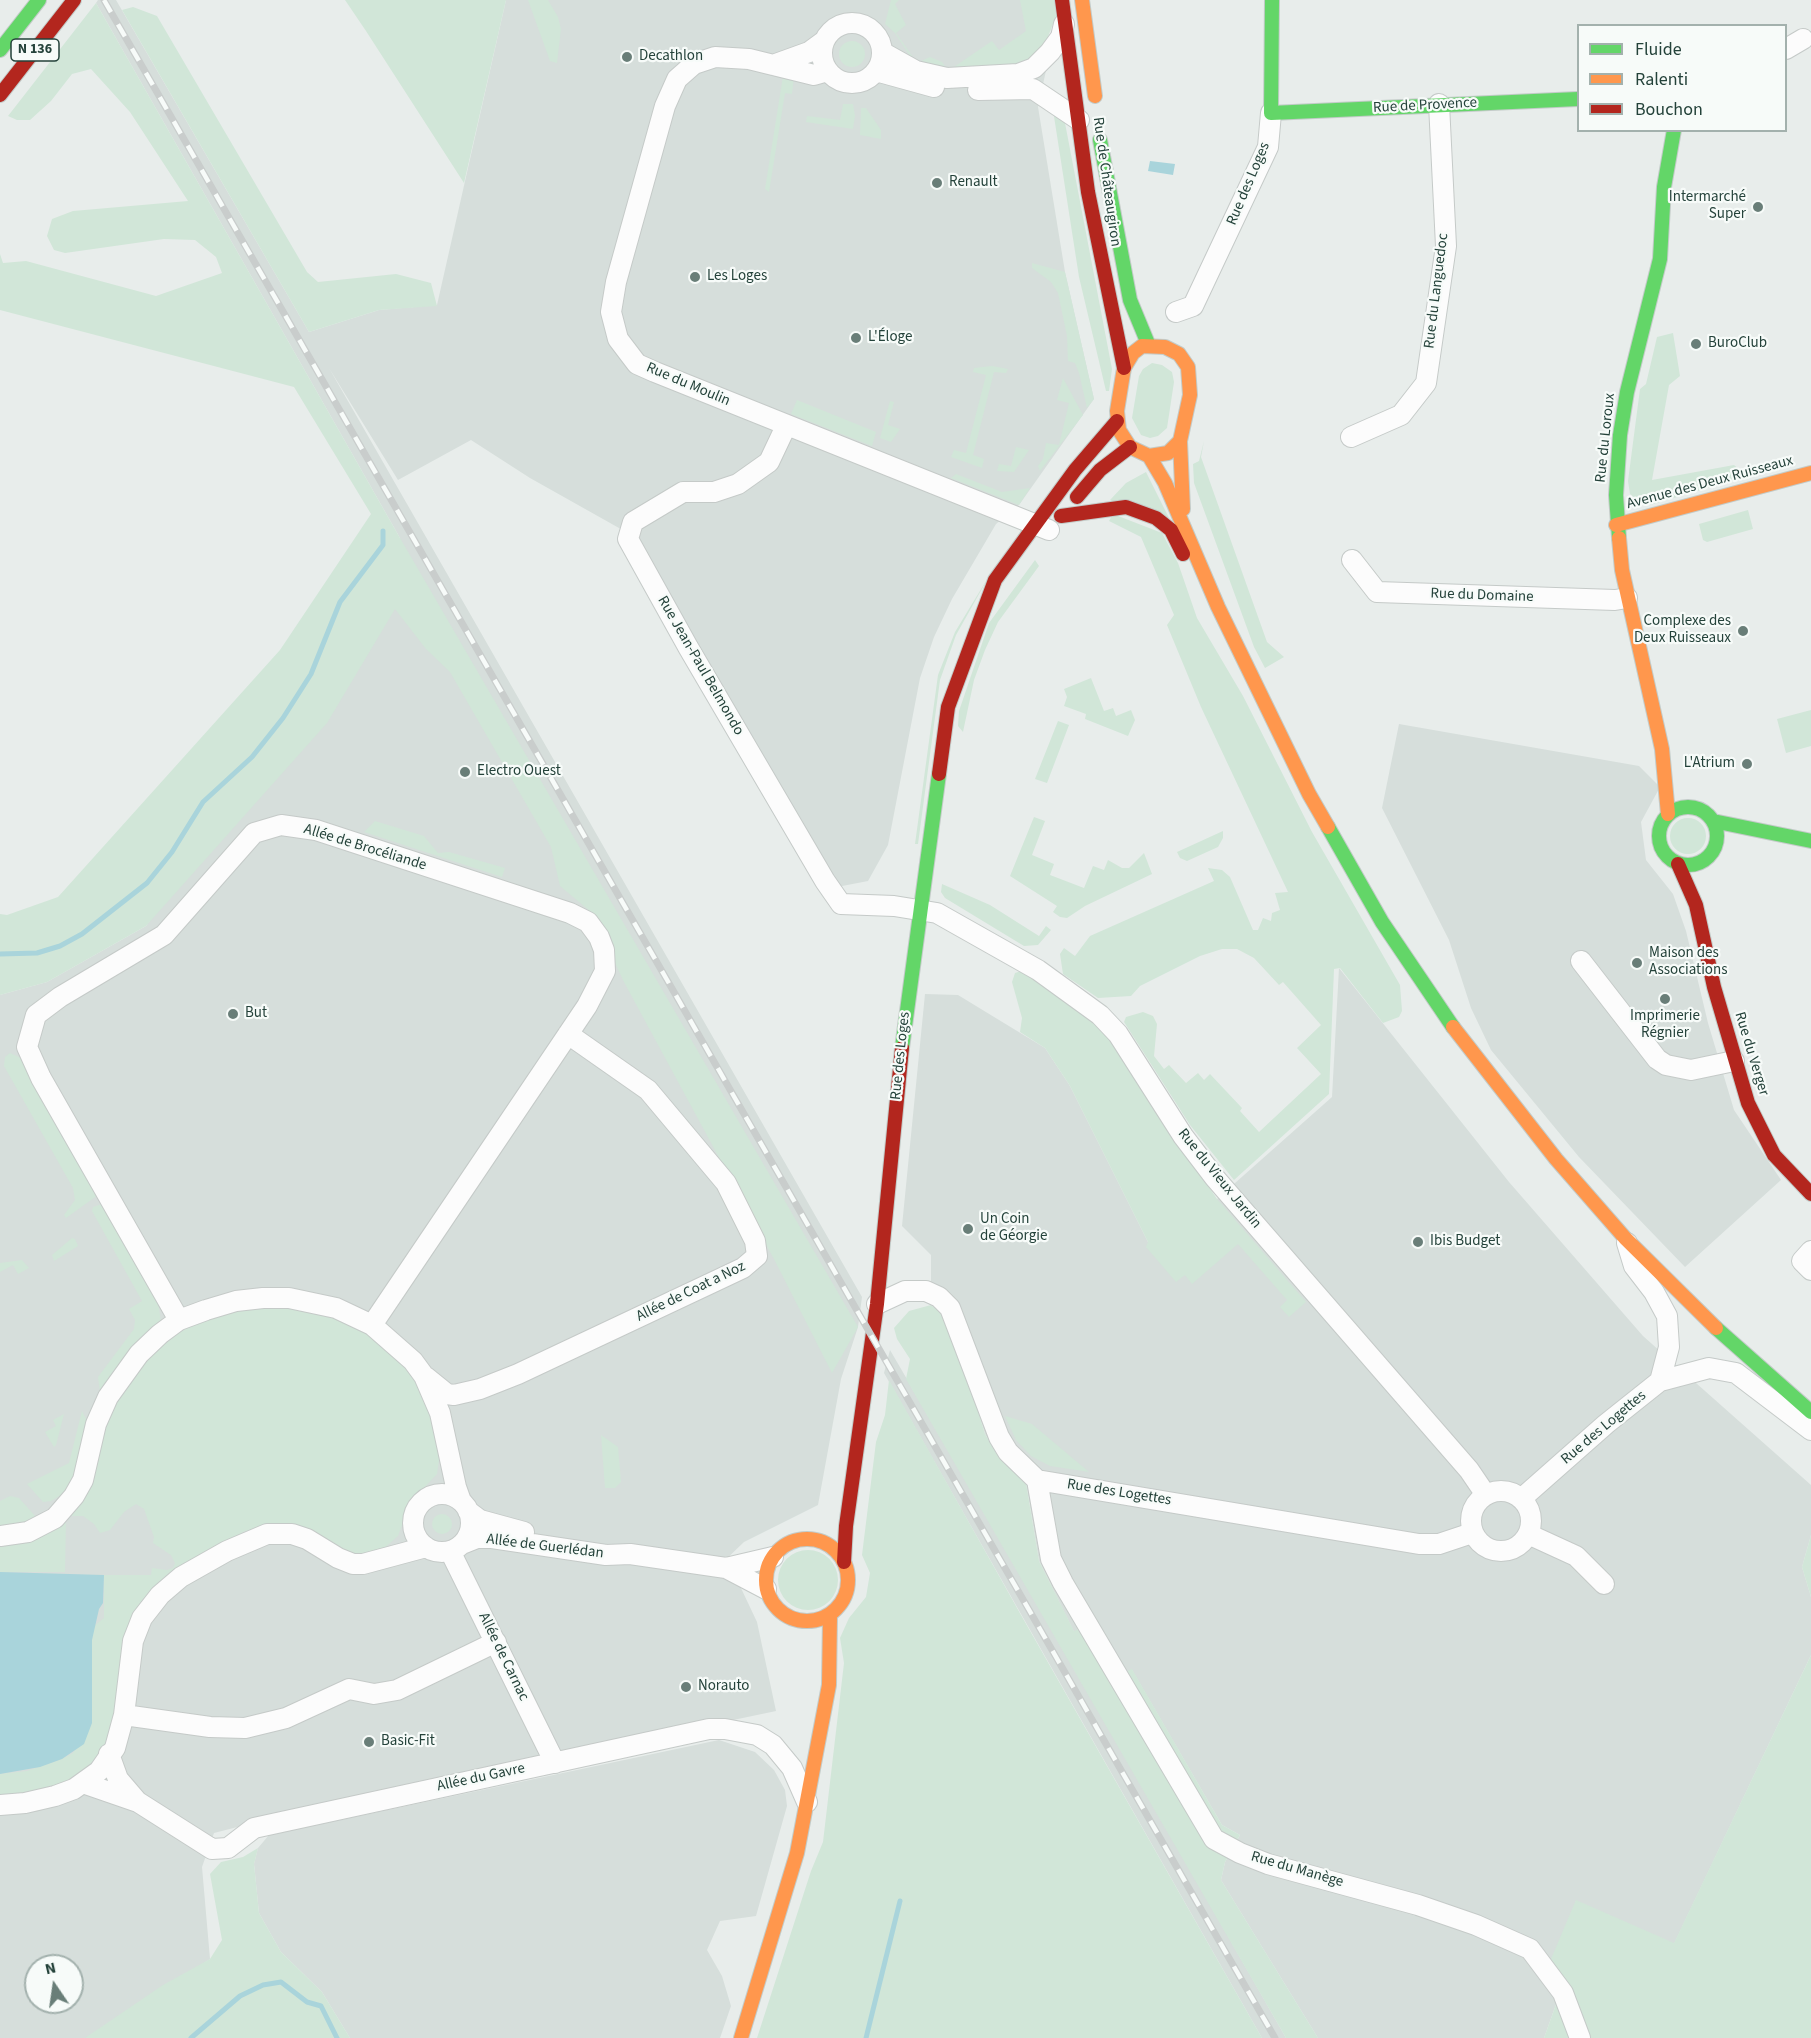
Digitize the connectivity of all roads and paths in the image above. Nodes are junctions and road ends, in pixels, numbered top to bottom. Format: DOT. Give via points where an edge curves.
graph roads {
  1 [pos="39,0"];
  2 [pos="1082,0"];
  3 [pos="1272,0"];
  4 [pos="71,3"];
  5 [pos="1064,9"];
  6 [pos="1803,39"];
  7 [pos="824,41"];
  8 [pos="1787,48"];
  9 [pos="0,50"];
  10 [pos="882,52"];
  11 [pos="772,64"];
  12 [pos="828,71"];
  13 [pos="876,71"];
  14 [pos="0,95"];
  15 [pos="1577,99"];
  16 [pos="1439,104"];
  17 [pos="1271,113"];
  18 [pos="1091,118"];
  19 [pos="1674,132"];
  20 [pos="1176,312"];
  21 [pos="1149,346"];
  22 [pos="1124,368"];
  23 [pos="1117,421"];
  24 [pos="786,426"];
  25 [pos="1351,438"];
  26 [pos="1180,441"];
  27 [pos="1130,447"];
  28 [pos="1149,456"];
  29 [pos="1811,473"];
  30 [pos="1048,523"];
  31 [pos="1616,525"];
  32 [pos="1187,531"];
  33 [pos="1353,560"];
  34 [pos="1627,598"];
  35 [pos="1218,607"];
  36 [pos="1662,749"];
  37 [pos="1694,807"];
  38 [pos="1668,814"];
  39 [pos="1713,820"];
  40 [pos="1761,832"];
  41 [pos="1811,841"];
  42 [pos="1716,843"];
  43 [pos="1703,861"];
  44 [pos="1678,864"];
  45 [pos="1696,905"];
  46 [pos="919,910"];
  47 [pos="1581,961"];
  48 [pos="568,1034"];
  49 [pos="1734,1062"];
  50 [pos="1811,1194"];
  51 [pos="1625,1238"];
  52 [pos="1811,1251"];
  53 [pos="1811,1270"];
  54 [pos="877,1304"];
  55 [pos="179,1320"];
  56 [pos="372,1325"];
  57 [pos="424,1376"];
  58 [pos="1660,1381"];
  59 [pos="480,1389"];
  60 [pos="1811,1412"];
  61 [pos="1811,1430"];
  62 [pos="446,1436"];
  63 [pos="1037,1480"];
  64 [pos="1486,1495"];
  65 [pos="1521,1499"];
  66 [pos="465,1506"];
  67 [pos="848,1513"];
  68 [pos="1472,1533"];
  69 [pos="1528,1534"];
  70 [pos="0,1536"];
  71 [pos="816,1540"];
  72 [pos="426,1547"];
  73 [pos="456,1547"];
  74 [pos="630,1554"];
  75 [pos="773,1557"];
  76 [pos="844,1562"];
  77 [pos="726,1568"];
  78 [pos="1604,1584"];
  79 [pos="766,1589"];
  80 [pos="830,1615"];
  81 [pos="799,1621"];
  82 [pos="496,1642"];
  83 [pos="830,1661"];
  84 [pos="124,1715"];
  85 [pos="109,1754"];
  86 [pos="555,1763"];
  87 [pos="83,1783"];
  88 [pos="138,1802"];
  89 [pos="807,1802"];
  90 [pos="0,1805"];
  91 [pos="741,2038"];
  92 [pos="1580,2038"];
  1 -- 9 [label="main road, N 136"];
  2 -- 18 [label="main road, Rue de Châteaugiron"];
  3 -- 17 [label="main road, Rue des Loges"];
  4 -- 14 [label="main road, N 136"];
  5 -- 10 [label="street" via="1061,37 1034,68 1018,74 947,78 916,70"];
  5 -- 18 [label="main road, Rue de Châteaugiron"];
  6 -- 8 [label="street"];
  7 -- 10 [label="street" via="835,29 855,23 874,33"];
  7 -- 11 [label="street, Rue du Moulin" via="809,52"];
  7 -- 12 [label="street" via="822,60"];
  10 -- 13 [label="street"];
  11 -- 12 [label="street, Rue du Moulin" via="814,75"];
  11 -- 24 [label="street, Rue du Moulin" via="732,57 707,58 688,69 672,86 611,312 618,339 637,364"];
  12 -- 13 [label="street" via="837,80 854,83"];
  13 -- 18 [label="street" via="918,85 954,90 1033,89"];
  15 -- 16 [label="main road, Rue de Provence"];
  16 -- 17 [label="main road, Rue de Provence"];
  16 -- 25 [label="street, Rue du Languedoc" via="1446,246 1426,383 1401,415"];
  17 -- 20 [label="street, Rue des Loges" via="1268,147 1198,296 1193,306"];
  18 -- 21 [label="main road, Rue de Châteaugiron" via="1130,300"];
  18 -- 22 [label="main road, Rue de Châteaugiron" via="1097,244"];
  19 -- 31 [label="main road, Rue du Loroux" via="1664,187 1660,259 1620,435"];
  21 -- 22 [label="main road" via="1132,353"];
  21 -- 26 [label="main road" via="1165,347 1179,354 1188,367 1190,395"];
  22 -- 23 [label="main road"];
  23 -- 27 [label="main road"];
  23 -- 30 [label="main road, Rue des Loges"];
  24 -- 30 [label="street, Rue du Moulin"];
  24 -- 46 [label="street, Rue Jean-Paul Belmondo" via="769,462 738,484 714,492 683,492 633,522 628,538 693,657 841,904"];
  26 -- 28 [label="main road" via="1167,453"];
  26 -- 32 [label="main road" via="1180,489"];
  27 -- 28 [label="main road"];
  27 -- 30 [label="main road, Rue des Loges" via="1100,470"];
  28 -- 32 [label="main road"];
  29 -- 31 [label="main road, Avenue des Deux Ruisseaux"];
  30 -- 35 [label="main road" via="1126,507 1156,518 1171,530 1189,567"];
  30 -- 46 [label="main road, Rue des Loges" via="986,606 962,662 948,707"];
  31 -- 34 [label="main road, Rue du Loroux"];
  32 -- 35 [label="main road"];
  33 -- 34 [label="street, Rue du Domaine" via="1377,592"];
  34 -- 36 [label="main road, Rue du Loroux"];
  35 -- 51 [label="main road" via="1309,794 1382,922 1491,1079"];
  36 -- 37 [label="main road, Rue du Loroux"];
  36 -- 38 [label="main road, Rue du Loroux"];
  37 -- 38 [label="main road"];
  37 -- 39 [label="main road"];
  38 -- 44 [label="main road" via="1658,839 1665,856"];
  39 -- 40 [label="main road"];
  39 -- 42 [label="main road"];
  40 -- 41 [label="main road"];
  40 -- 42 [label="main road"];
  42 -- 43 [label="main road"];
  43 -- 44 [label="main road"];
  43 -- 45 [label="main road, Rue du Verger"];
  44 -- 45 [label="main road, Rue du Verger"];
  45 -- 49 [label="main road, Rue du Verger"];
  46 -- 54 [label="main road, Rue des Loges"];
  46 -- 64 [label="street, Rue du Vieux Jardin" via="937,913 1038,970 1100,1015 1118,1034 1183,1136 1215,1178 1469,1470"];
  47 -- 49 [label="street" via="1657,1059 1666,1065 1691,1070"];
  48 -- 55 [label="street, Allée de Brocéliande" via="605,971 604,950 588,922 316,830 281,825 254,833 164,935 36,1015 27,1047"];
  48 -- 56 [label="street, Allée de Brocéliande"];
  48 -- 59 [label="street, Allée de Coat a Noz" via="648,1090 726,1183 755,1241 757,1256 743,1268"];
  49 -- 50 [label="main road, Rue du Verger" via="1758,1128 1774,1155"];
  51 -- 58 [label="street" via="1634,1266 1667,1316 1670,1347"];
  51 -- 60 [label="main road" via="1738,1349"];
  52 -- 53 [label="street" via="1802,1261"];
  54 -- 63 [label="street" via="905,1291 926,1291 950,1308 999,1437 1008,1452"];
  54 -- 67 [label="main road, Rue des Loges"];
  55 -- 56 [label="street" via="236,1300 290,1298 336,1308"];
  55 -- 70 [label="street" via="139,1354 108,1397 96,1424 83,1480 61,1512 28,1532"];
  56 -- 57 [label="street" via="413,1360"];
  57 -- 59 [label="street, Allée de Coat a Noz" via="447,1394"];
  57 -- 62 [label="street"];
  58 -- 61 [label="street" via="1709,1368 1736,1373"];
  58 -- 65 [label="street, Rue des Logettes"];
  59 -- 62 [label="street, Allée de Coat a Noz" via="454,1415"];
  62 -- 66 [label="street" via="456,1487"];
  63 -- 68 [label="street, Rue des Logettes" via="1419,1544 1439,1544"];
  63 -- 92 [label="street, Rue du Manège" via="1051,1559 1214,1839 1268,1864 1418,1905 1530,1949 1563,1994"];
  64 -- 65 [label="street" via="1500,1491"];
  64 -- 68 [label="street" via="1472,1512"];
  65 -- 69 [label="street" via="1530,1515"];
  66 -- 72 [label="street" via="439,1494 419,1506 414,1528"];
  66 -- 73 [label="street" via="470,1532"];
  66 -- 74 [label="street, Allée de Guerlédan" via="480,1520 518,1531 615,1547"];
  67 -- 71 [label="main road"];
  67 -- 76 [label="main road, Rue des Loges"];
  68 -- 69 [label="street" via="1489,1549 1504,1552 1518,1546"];
  69 -- 78 [label="street" via="1576,1556"];
  71 -- 75 [label="main road" via="792,1542"];
  71 -- 76 [label="main road" via="832,1548"];
  72 -- 73 [label="street" via="438,1552"];
  72 -- 84 [label="street" via="353,1564 307,1539 279,1533 253,1538 227,1551 181,1577 142,1618 133,1641"];
  73 -- 74 [label="street, Allée de Guerlédan" via="477,1538 492,1538 606,1555"];
  73 -- 82 [label="street, Allée de Carnac"];
  74 -- 77 [label="street, Allée de Guerlédan"];
  75 -- 77 [label="street, Allée de Guerlédan"];
  75 -- 79 [label="main road" via="766,1572"];
  76 -- 80 [label="main road" via="849,1578 846,1595"];
  77 -- 79 [label="street, Allée de Guerlédan"];
  79 -- 81 [label="main road" via="782,1613"];
  80 -- 81 [label="main road" via="815,1621"];
  80 -- 83 [label="main road"];
  81 -- 83 [label="main road"];
  82 -- 84 [label="street" via="397,1690 374,1694 350,1689 286,1718 245,1728"];
  82 -- 86 [label="street, Allée de Carnac"];
  83 -- 89 [label="main road"];
  84 -- 85 [label="street" via="115,1748"];
  85 -- 87 [label="street" via="99,1771"];
  85 -- 88 [label="street, Allée du Gavre" via="118,1779"];
  86 -- 88 [label="street, Allée du Gavre" via="254,1828 228,1848 212,1848"];
  86 -- 89 [label="street, Allée du Gavre" via="709,1730 740,1730 773,1745 784,1756"];
  87 -- 88 [label="street, Allée du Gavre"];
  87 -- 90 [label="street" via="55,1796"];
  89 -- 91 [label="main road" via="797,1853"];
}
